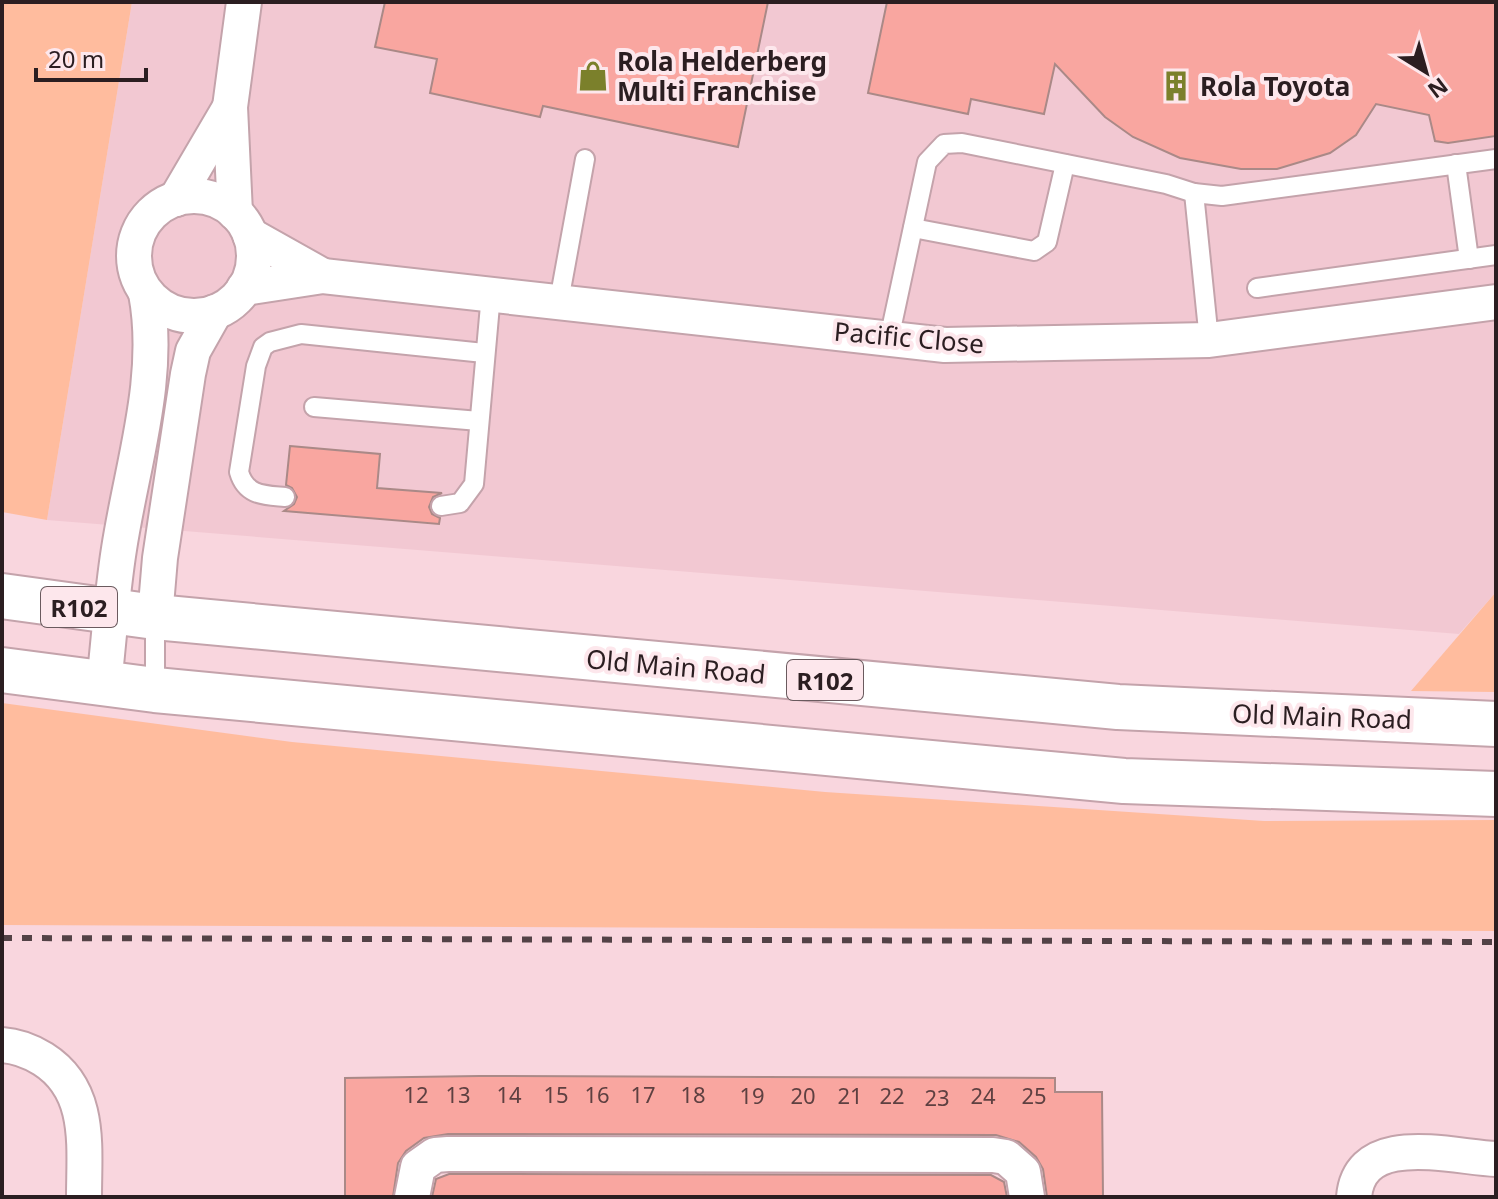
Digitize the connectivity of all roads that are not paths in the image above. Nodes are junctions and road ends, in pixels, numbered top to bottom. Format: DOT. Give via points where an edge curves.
graph roads {
  1 [pos="244,2"];
  2 [pos="230,107"];
  3 [pos="585,159"];
  4 [pos="1496,159"];
  5 [pos="1065,164"];
  6 [pos="1456,164"];
  7 [pos="1194,193"];
  8 [pos="176,199"];
  9 [pos="242,224"];
  10 [pos="913,228"];
  11 [pos="1496,255"];
  12 [pos="1469,259"];
  13 [pos="323,276"];
  14 [pos="244,288"];
  15 [pos="1257,288"];
  16 [pos="146,293"];
  17 [pos="491,294"];
  18 [pos="559,301"];
  19 [pos="1496,302"];
  20 [pos="215,312"];
  21 [pos="889,339"];
  22 [pos="1209,340"];
  23 [pos="484,353"];
  24 [pos="314,407"];
  25 [pos="479,421"];
  26 [pos="285,497"];
  27 [pos="441,506"];
  28 [pos="2,596"];
  29 [pos="112,612"];
  30 [pos="155,617"];
  31 [pos="2,670"];
  32 [pos="104,684"];
  33 [pos="155,690"];
  34 [pos="1496,724"];
  35 [pos="1496,794"];
  36 [pos="2,1045"];
  37 [pos="1496,1159"];
  38 [pos="84,1197"];
  39 [pos="412,1197"];
  40 [pos="1027,1197"];
  41 [pos="1354,1197"];
  1 -- 2 [label="street"];
  2 -- 8 [label="street"];
  2 -- 9 [label="street"];
  3 -- 18 [label="lane"];
  4 -- 6 [label="lane"];
  5 -- 7 [label="lane"];
  5 -- 10 [label="lane" via="944,144 927,162"];
  5 -- 10 [label="lane" via="1047,242 1034,251"];
  6 -- 7 [label="lane" via="1222,196"];
  6 -- 12 [label="lane"];
  7 -- 22 [label="lane"];
  8 -- 9 [label="street" via="208,198"];
  8 -- 16 [label="street" via="150,216 135,243 136,274"];
  9 -- 13 [label="street"];
  9 -- 14 [label="street" via="253,261"];
  10 -- 21 [label="lane"];
  11 -- 12 [label="lane"];
  12 -- 15 [label="lane"];
  13 -- 14 [label="street"];
  13 -- 17 [label="street, Pacific Close"];
  14 -- 20 [label="street"];
  16 -- 20 [label="street" via="172,312"];
  16 -- 29 [label="street" via="152,363"];
  17 -- 18 [label="street, Pacific Close"];
  17 -- 23 [label="lane"];
  18 -- 21 [label="street, Pacific Close"];
  19 -- 22 [label="street, Pacific Close"];
  20 -- 30 [label="street" via="193,351 188,374"];
  21 -- 22 [label="street, Pacific Close" via="945,345"];
  23 -- 25 [label="lane"];
  23 -- 26 [label="lane" via="301,334 263,347 239,472 254,493"];
  24 -- 25 [label="lane"];
  25 -- 27 [label="lane" via="471,492 460,503"];
  28 -- 29 [label="main road, Old Main Road / R102"];
  29 -- 30 [label="main road, Old Main Road / R102"];
  29 -- 32 [label="street"];
  30 -- 33 [label="lane"];
  30 -- 34 [label="main road, Old Main Road / R102" via="1118,707"];
  31 -- 32 [label="main road"];
  32 -- 33 [label="main road"];
  33 -- 35 [label="main road" via="1124,781"];
  36 -- 38 [label="street" via="16,1045 57,1068 72,1086 81,1106"];
  37 -- 41 [label="street" via="1391,1154 1374,1159 1361,1171"];
  39 -- 40 [label="street" via="413,1178 424,1160 448,1154 993,1155 1006,1157 1023,1172"];
}
